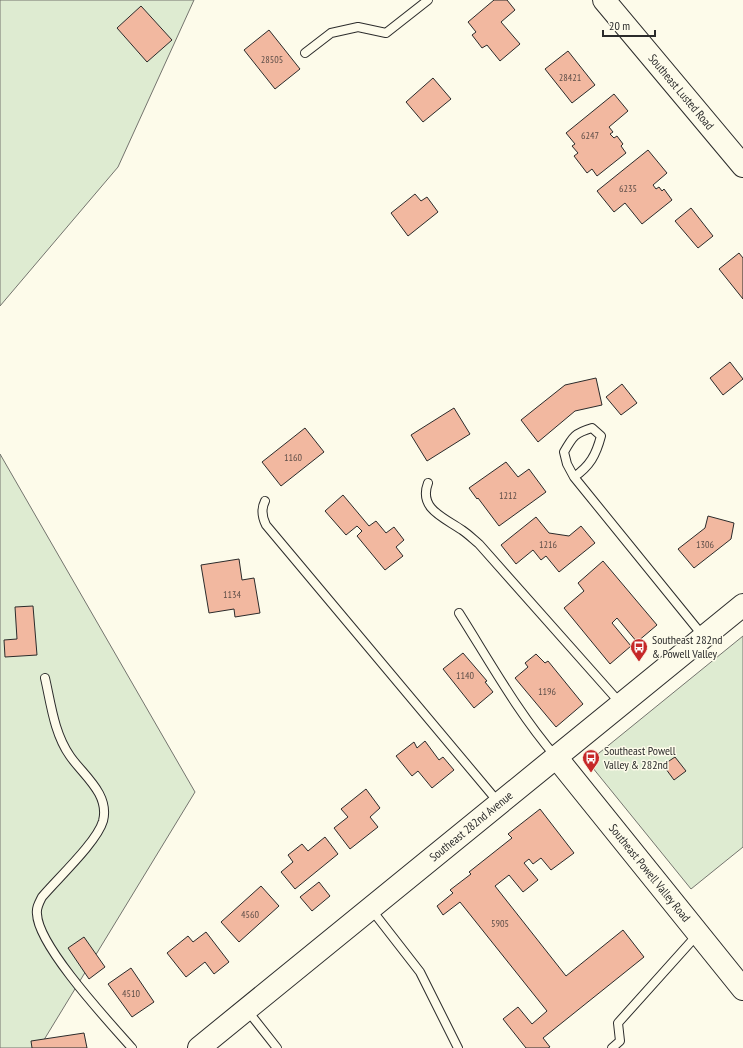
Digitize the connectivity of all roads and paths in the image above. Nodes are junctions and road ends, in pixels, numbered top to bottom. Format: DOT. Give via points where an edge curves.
graph roads {
  1 [pos="428,0"];
  2 [pos="604,0"];
  3 [pos="305,53"];
  4 [pos="743,166"];
  5 [pos="574,477"];
  6 [pos="428,483"];
  7 [pos="264,501"];
  8 [pos="743,605"];
  9 [pos="459,613"];
  10 [pos="704,637"];
  11 [pos="45,678"];
  12 [pos="621,704"];
  13 [pos="556,757"];
  14 [pos="500,804"];
  15 [pos="371,909"];
  16 [pos="699,934"];
  17 [pos="743,989"];
  18 [pos="247,1010"];
  19 [pos="132,1048"];
  20 [pos="199,1048"];
  21 [pos="277,1048"];
  22 [pos="458,1048"];
  23 [pos="612,1048"];
  1 -- 3 [label="lane" via="386,33 358,27 331,33"];
  2 -- 4 [label="main road, Southeast Lusted Road"];
  5 -- 5 [label="lane" via="564,452 570,441 580,432 592,428 601,436 597,452"];
  5 -- 10 [label="lane"];
  6 -- 12 [label="lane" via="425,497 434,511 479,544"];
  7 -- 14 [label="lane" via="262,513 266,525"];
  8 -- 10 [label="main road, Southeast 282nd Avenue"];
  9 -- 13 [label="lane" via="517,706"];
  10 -- 12 [label="main road, Southeast 282nd Avenue"];
  11 -- 19 [label="lane" via="61,743 98,791 104,811 96,835 42,897 36,915 45,940 62,964"];
  12 -- 13 [label="main road, Southeast 282nd Avenue"];
  13 -- 14 [label="main road, Southeast 282nd Avenue"];
  13 -- 16 [label="main road, Southeast Powell Valley Road"];
  14 -- 15 [label="main road, Southeast 282nd Avenue"];
  15 -- 18 [label="main road, Southeast 282nd Avenue"];
  15 -- 22 [label="lane" via="420,972"];
  16 -- 17 [label="main road, Southeast Powell Valley Road"];
  16 -- 23 [label="lane" via="618,1024 620,1041"];
  18 -- 20 [label="main road, Southeast 282nd Avenue"];
  18 -- 21 [label="lane"];
}
